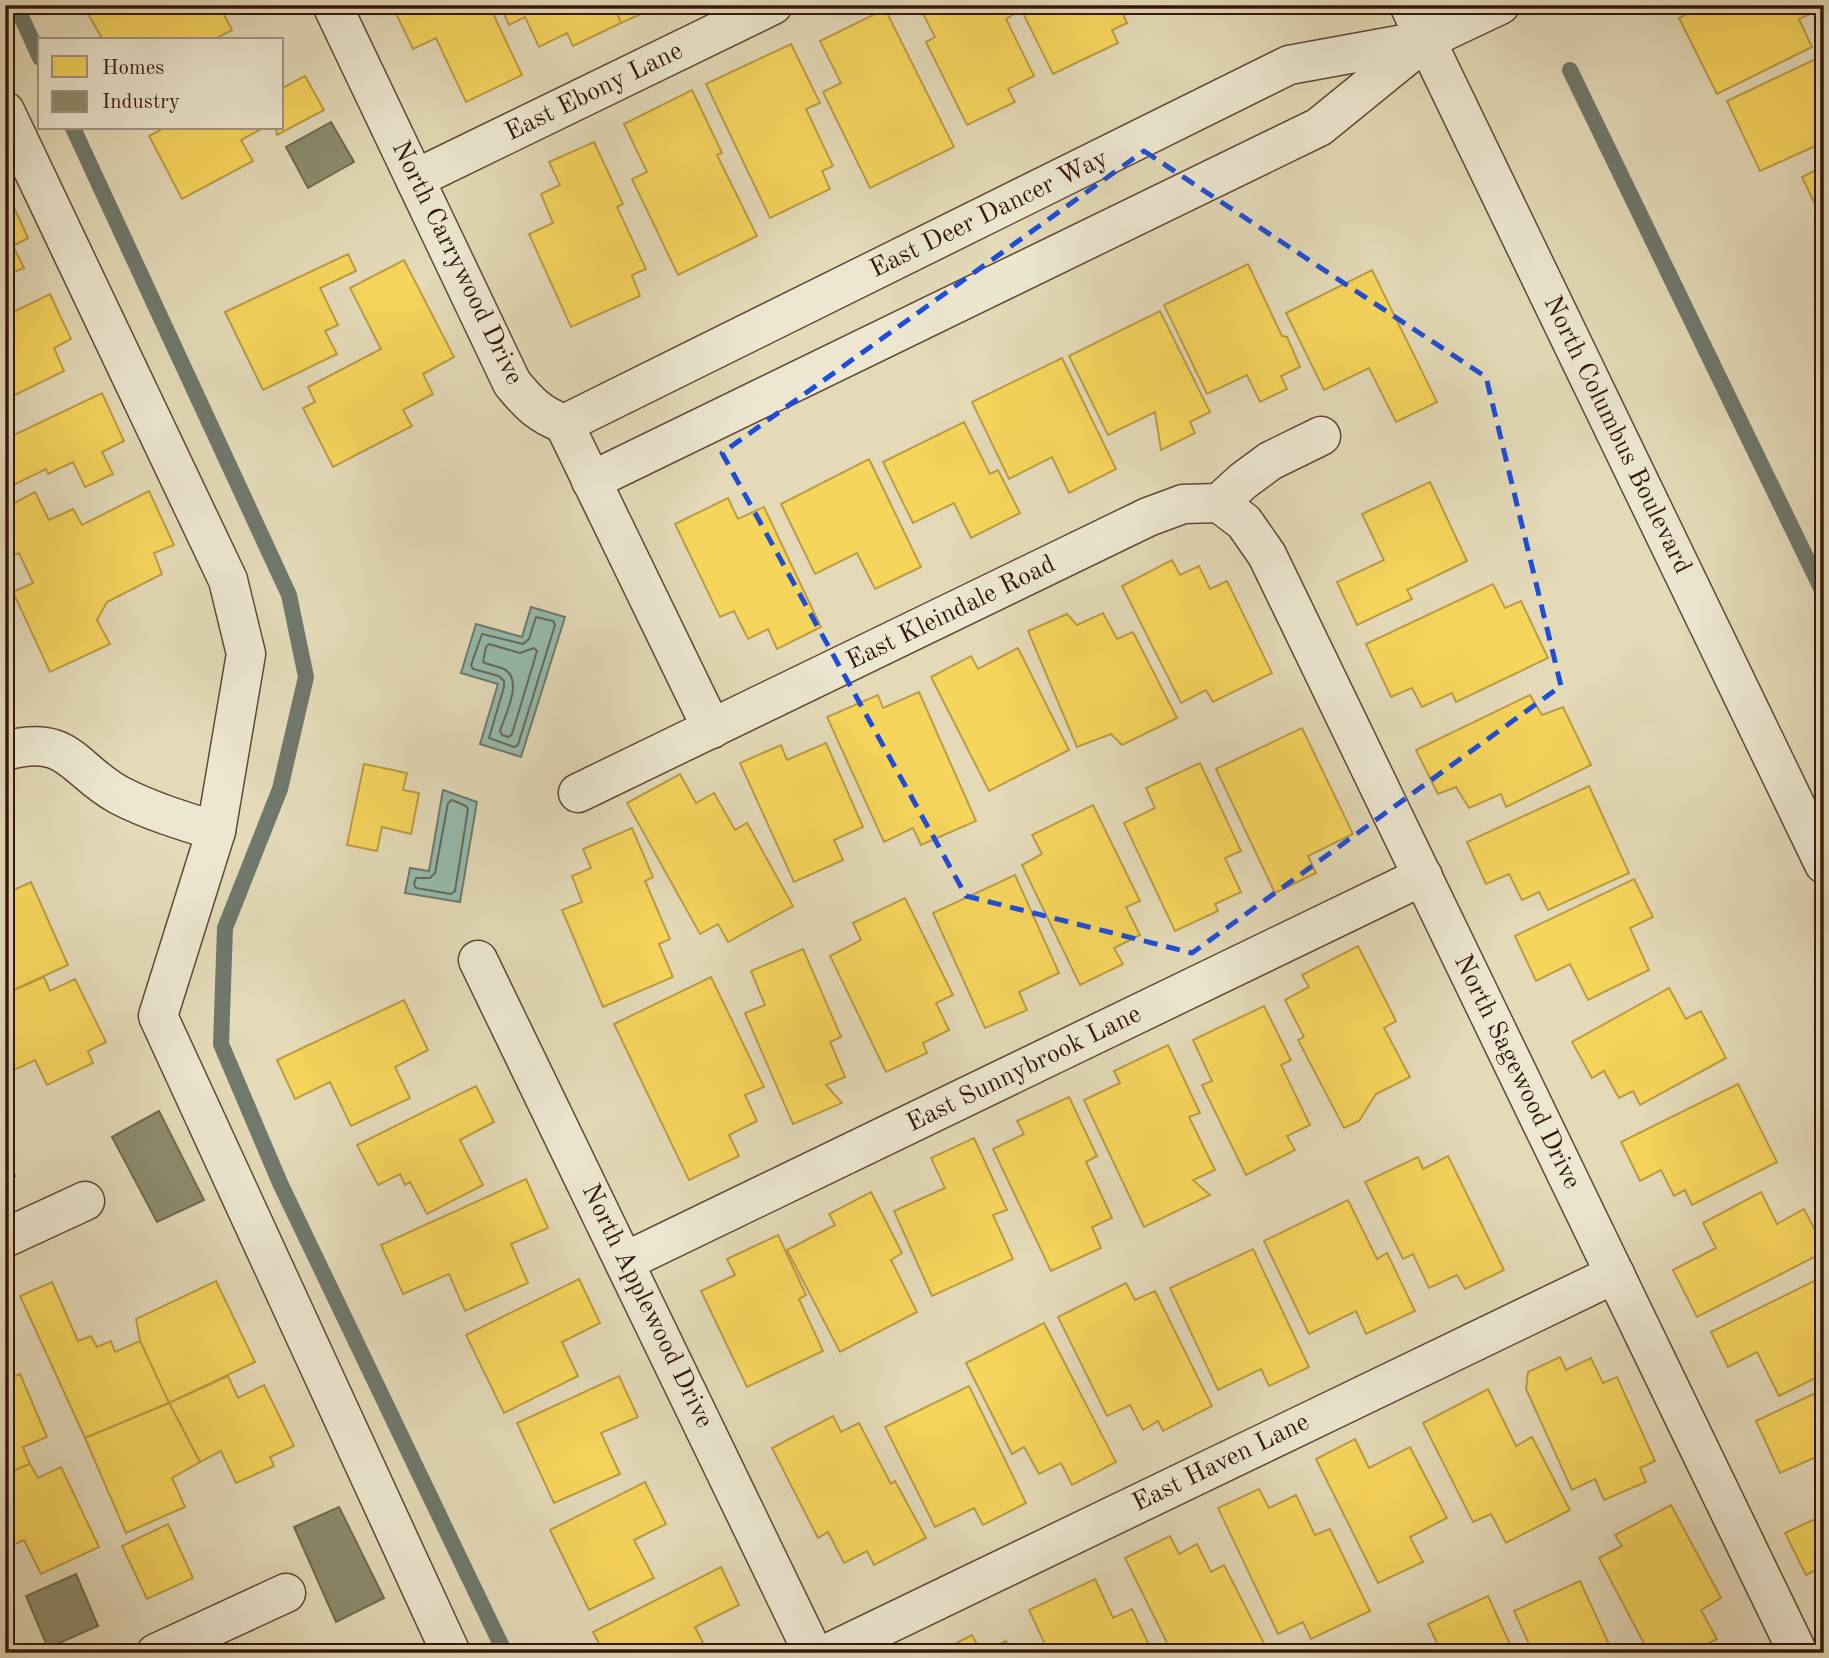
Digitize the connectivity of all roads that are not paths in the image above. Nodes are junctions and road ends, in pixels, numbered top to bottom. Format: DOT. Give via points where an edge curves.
graph roads {
  1 [pos="332,5"];
  2 [pos="773,5"];
  3 [pos="1409,5"];
  4 [pos="1500,5"];
  5 [pos="1426,40"];
  6 [pos="5,111"];
  7 [pos="415,179"];
  8 [pos="564,424"];
  9 [pos="1321,436"];
  10 [pos="591,481"];
  11 [pos="1219,503"];
  12 [pos="712,729"];
  13 [pos="5,751"];
  14 [pos="578,793"];
  15 [pos="216,831"];
  16 [pos="1824,864"];
  17 [pos="1423,876"];
  18 [pos="478,960"];
  19 [pos="85,1201"];
  20 [pos="5,1238"];
  21 [pos="626,1261"];
  22 [pos="1615,1274"];
  23 [pos="286,1593"];
  24 [pos="156,1653"];
  25 [pos="451,1653"];
  26 [pos="813,1653"];
  27 [pos="828,1653"];
  28 [pos="1798,1653"];
  1 -- 7 [label="street, North Carrywood Drive"];
  2 -- 7 [label="street, East Ebony Lane"];
  3 -- 5 [label="street, North Columbus Boulevard"];
  4 -- 5 [label="street, East Deer Dancer Way"];
  5 -- 8 [label="street, East Deer Dancer Way" via="1289,65"];
  5 -- 10 [label="street, East Deer Dancer Way" via="1319,127"];
  5 -- 16 [label="street, North Columbus Boulevard"];
  6 -- 15 [label="street" via="228,580 246,654"];
  7 -- 8 [label="street, North Carrywood Drive" via="512,383 543,416"];
  8 -- 10 [label="street"];
  9 -- 11 [label="street" via="1270,461"];
  10 -- 12 [label="street"];
  11 -- 12 [label="street, East Kleindale Road" via="1182,504 1148,517"];
  11 -- 17 [label="street, North Sagewood Drive" via="1244,522 1267,555"];
  12 -- 14 [label="street, East Kleindale Road"];
  13 -- 15 [label="street" via="49,746 69,755 116,793 150,810"];
  15 -- 25 [label="street" via="158,1016"];
  17 -- 21 [label="street, East Sunnybrook Lane"];
  17 -- 22 [label="street, North Sagewood Drive"];
  18 -- 21 [label="street, North Applewood Drive"];
  19 -- 20 [label="street"];
  21 -- 26 [label="street, North Applewood Drive"];
  22 -- 27 [label="street, East Haven Lane"];
  22 -- 28 [label="street, North Sagewood Drive"];
  23 -- 24 [label="street"];
}
